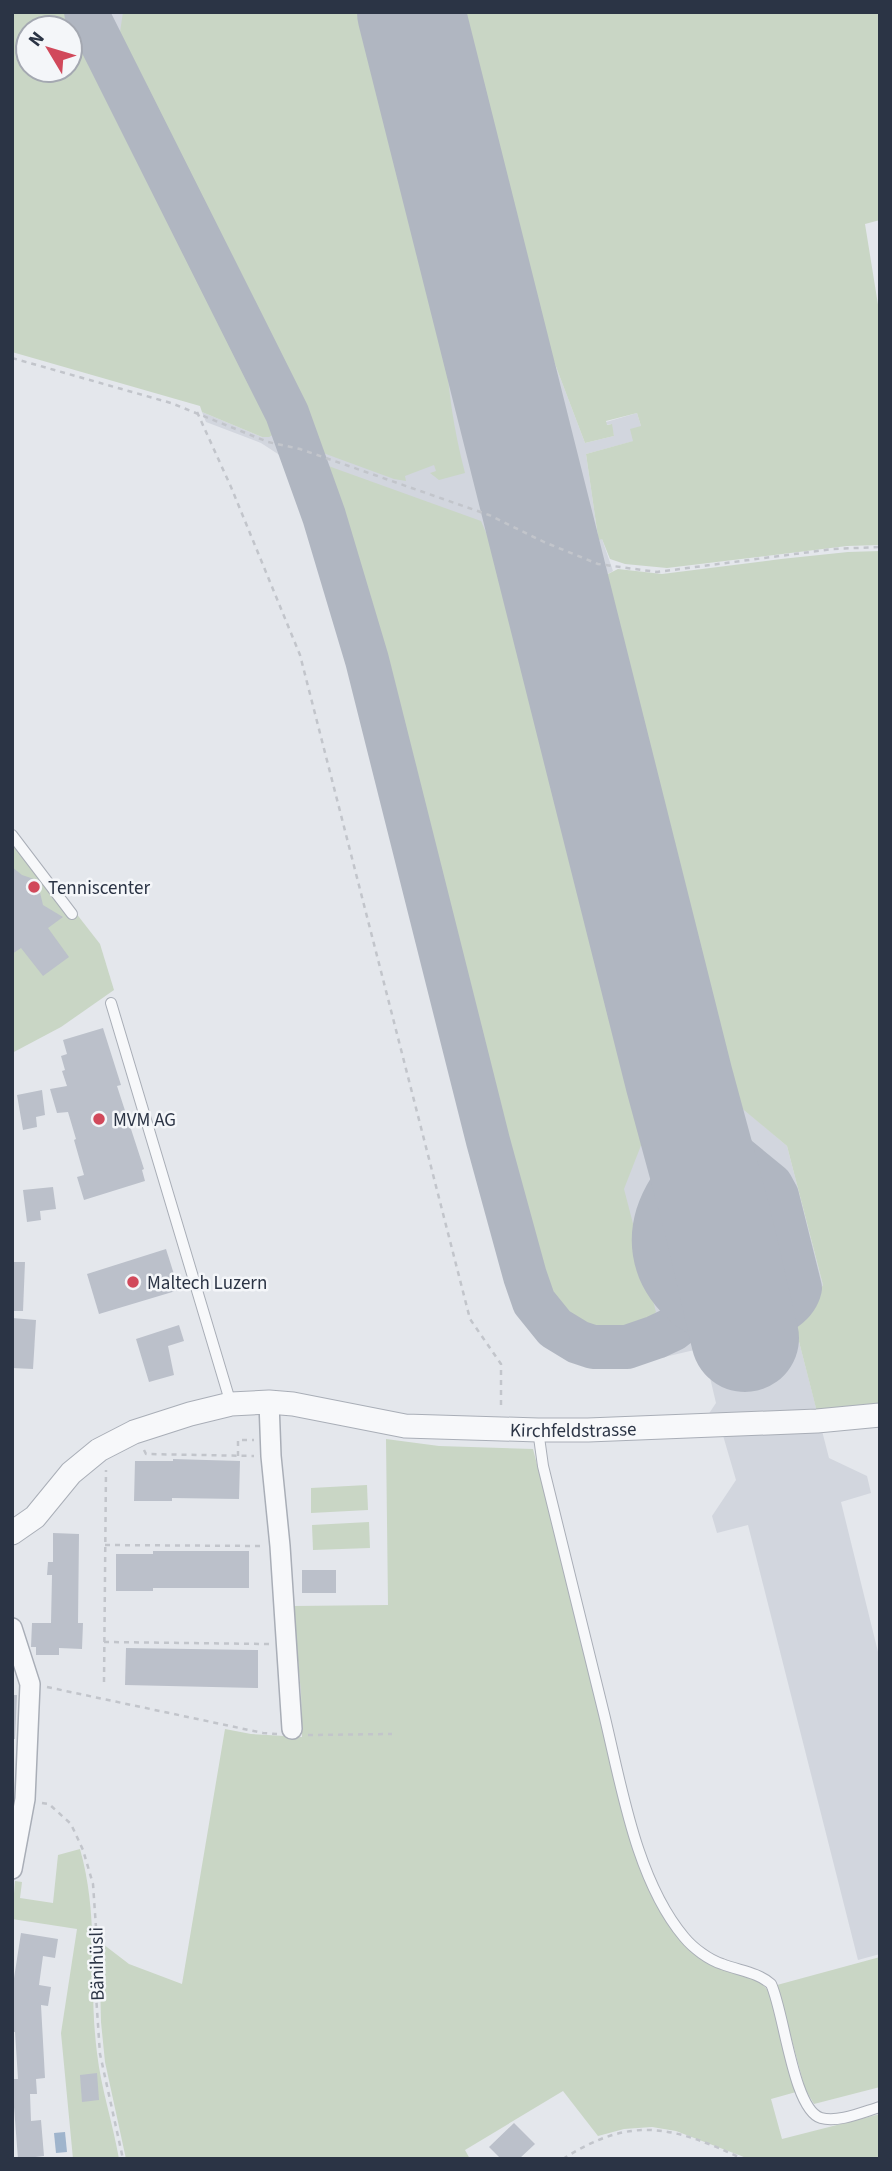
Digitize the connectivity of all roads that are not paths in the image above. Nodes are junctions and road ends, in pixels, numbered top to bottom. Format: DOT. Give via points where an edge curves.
graph roads {
  1 [pos="12,835"];
  2 [pos="72,914"];
  3 [pos="111,1003"];
  4 [pos="269,1402"];
  5 [pos="231,1404"];
  6 [pos="880,1415"];
  7 [pos="538,1430"];
  8 [pos="12,1533"];
  9 [pos="12,1628"];
  10 [pos="294,1733"];
  11 [pos="12,1869"];
  12 [pos="880,2107"];
  1 -- 2 [label="lane"];
  3 -- 5 [label="lane"];
  4 -- 5 [label="street, Kirchfeldstrasse"];
  4 -- 7 [label="street, Kirchfeldstrasse" via="405,1426"];
  4 -- 10 [label="street"];
  5 -- 8 [label="street, Kirchfeldstrasse" via="134,1432 99,1450 71,1473 35,1517"];
  6 -- 7 [label="street, Kirchfeldstrasse"];
  7 -- 12 [label="lane" via="543,1466 646,1873 684,1938 720,1964 761,1976 771,1984 798,2087 811,2112 818,2118 839,2118"];
  9 -- 11 [label="street" via="30,1684 25,1799"];
}
